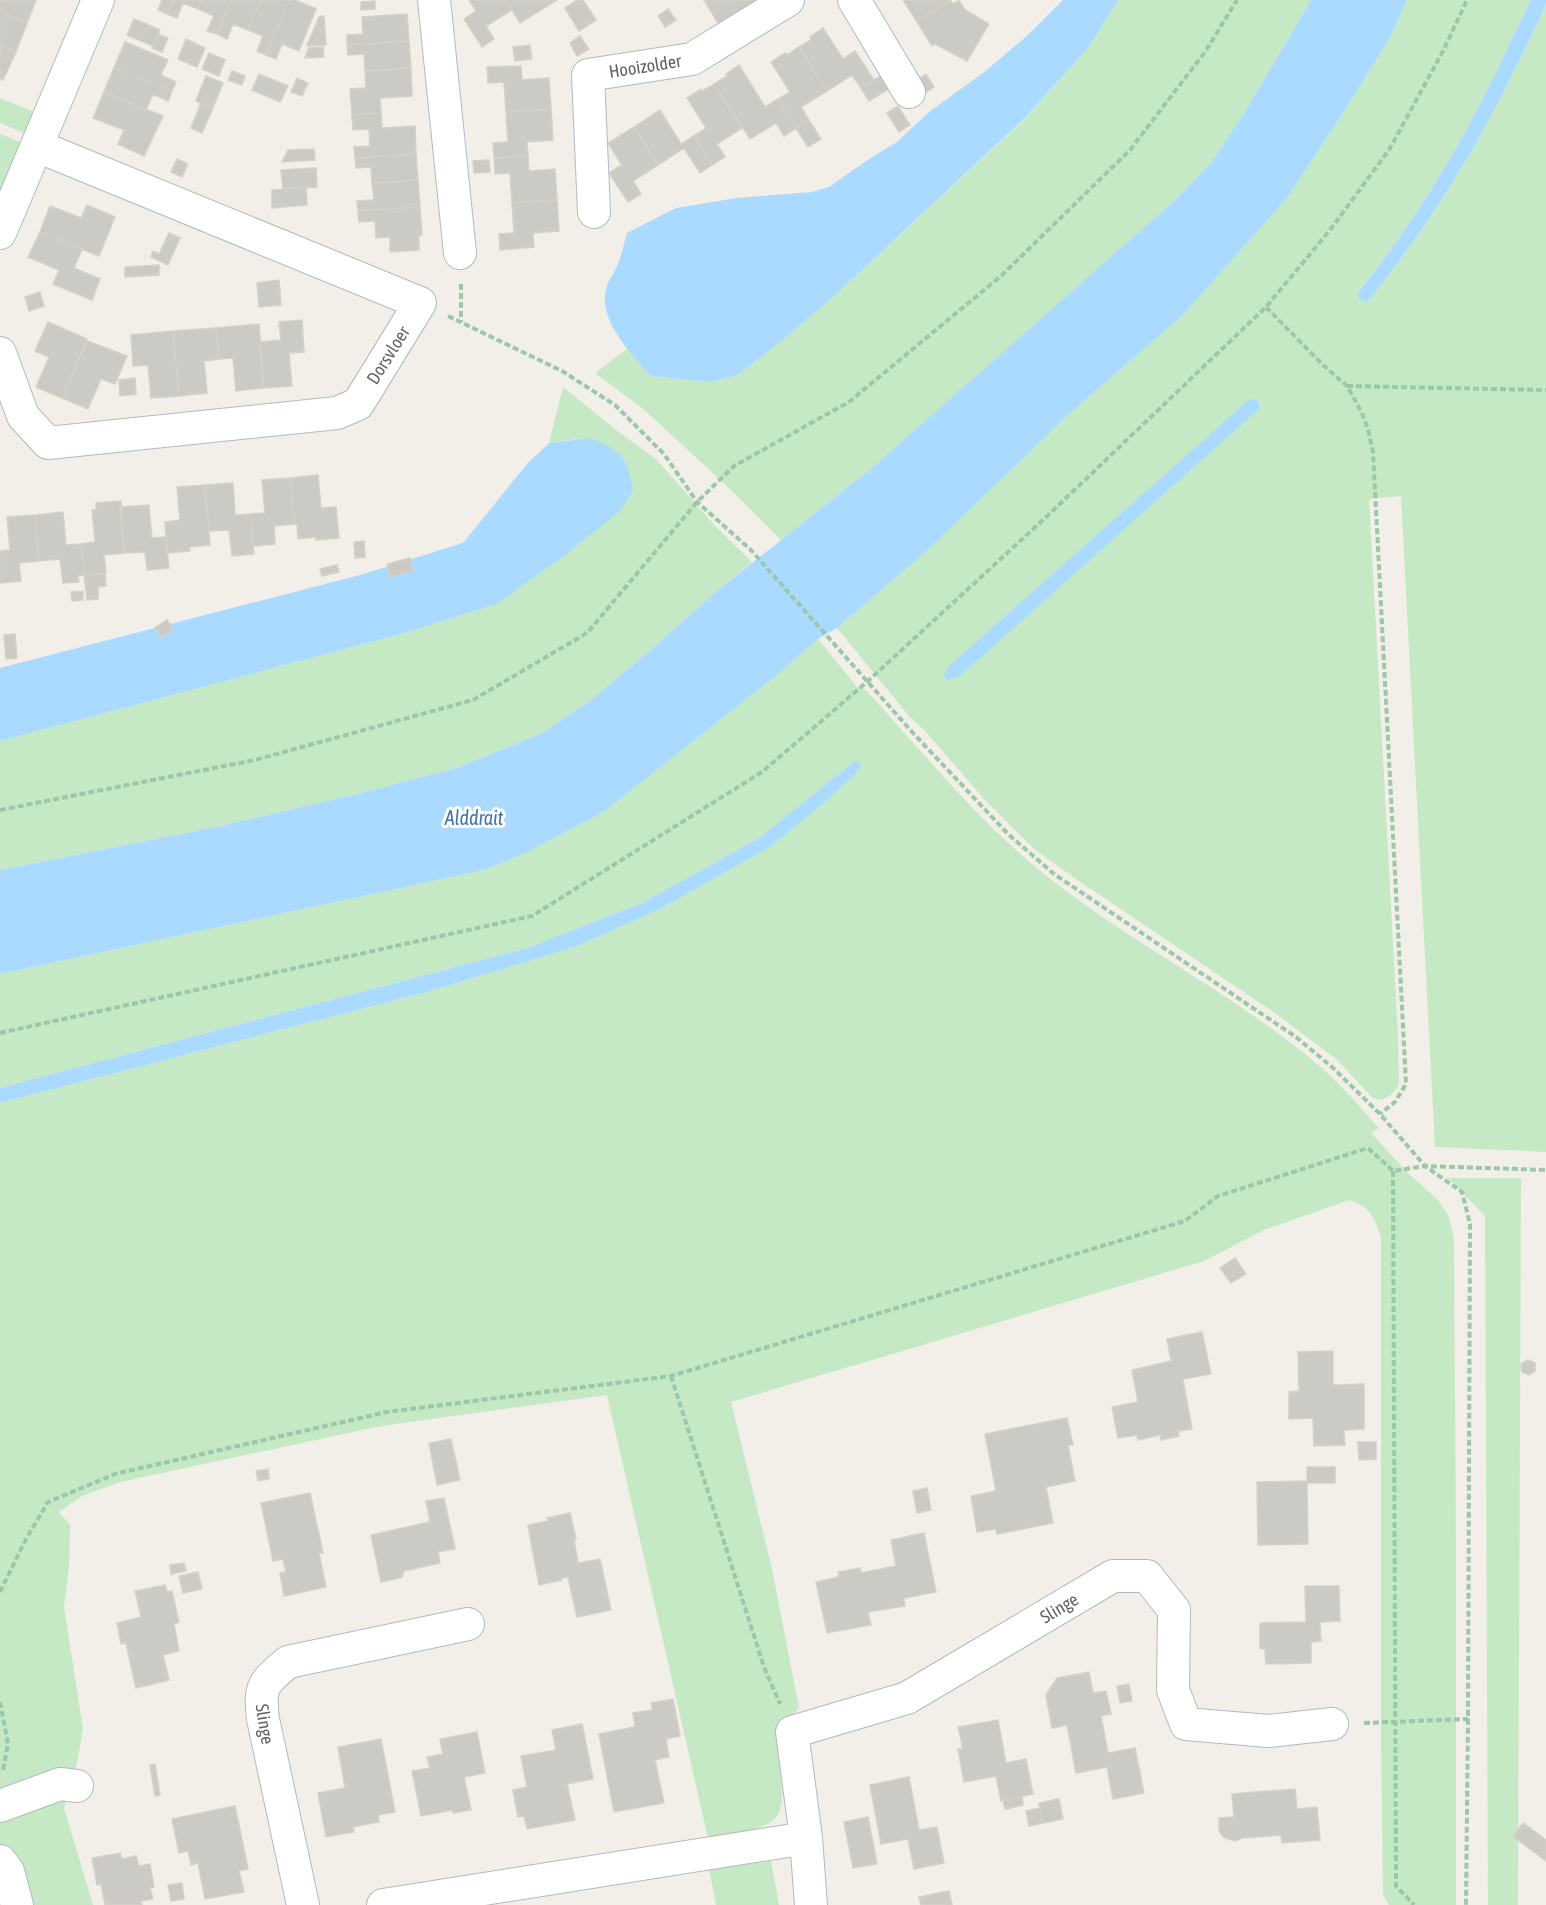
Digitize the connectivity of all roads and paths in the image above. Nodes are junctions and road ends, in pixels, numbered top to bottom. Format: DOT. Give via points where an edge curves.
graph roads {
  1 [pos="98,0"];
  2 [pos="434,0"];
  3 [pos="788,0"];
  4 [pos="854,0"];
  5 [pos="1237,0"];
  6 [pos="1467,0"];
  7 [pos="909,92"];
  8 [pos="37,147"];
  9 [pos="594,212"];
  10 [pos="0,233"];
  11 [pos="460,253"];
  12 [pos="420,303"];
  13 [pos="1266,307"];
  14 [pos="0,353"];
  15 [pos="1347,386"];
  16 [pos="1546,390"];
  17 [pos="697,502"];
  18 [pos="868,681"];
  19 [pos="0,810"];
  20 [pos="0,1033"];
  21 [pos="1380,1114"];
  22 [pos="1425,1166"];
  23 [pos="1546,1170"];
  24 [pos="1393,1171"];
  25 [pos="671,1376"];
  26 [pos="0,1592"];
  27 [pos="468,1624"];
  28 [pos="0,1702"];
  29 [pos="1468,1719"];
  30 [pos="1396,1722"];
  31 [pos="1332,1724"];
  32 [pos="792,1732"];
  33 [pos="2,1775"];
  34 [pos="77,1786"];
  35 [pos="0,1806"];
  36 [pos="806,1838"];
  37 [pos="0,1861"];
  38 [pos="519,1894"];
  39 [pos="17,1905"];
  40 [pos="303,1905"];
  41 [pos="383,1905"];
  42 [pos="811,1905"];
  43 [pos="1414,1905"];
  44 [pos="1466,1905"];
  1 -- 8 [label="street"];
  2 -- 11 [label="street"];
  3 -- 9 [label="street, Hooizolder" via="692,59 588,75"];
  4 -- 7 [label="street"];
  5 -- 17 [label="path" via="1205,52 1130,150 1001,276 849,402 734,466"];
  6 -- 13 [label="path" via="1389,150"];
  8 -- 10 [label="street"];
  8 -- 12 [label="street"];
  12 -- 14 [label="street, Dorsvloer" via="358,404 337,413 48,443 23,416"];
  12 -- 17 [label="path" via="562,371 615,405 664,454"];
  13 -- 15 [label="path"];
  13 -- 18 [label="path"];
  15 -- 16 [label="path"];
  15 -- 21 [label="path" via="1361,411 1373,452 1406,1084 1395,1102"];
  17 -- 18 [label="path" via="750,549"];
  17 -- 19 [label="path" via="586,633 472,700 255,760"];
  18 -- 20 [label="path" via="762,772 532,916"];
  18 -- 21 [label="path" via="971,797 1054,873 1296,1037"];
  21 -- 22 [label="path"];
  22 -- 23 [label="path"];
  22 -- 24 [label="path"];
  22 -- 29 [label="path" via="1462,1192 1470,1224"];
  24 -- 25 [label="path" via="1368,1148 1218,1196 1185,1221"];
  24 -- 30 [label="path"];
  25 -- 26 [label="path" via="387,1412 115,1474 48,1502"];
  25 -- 32 [label="path" via="764,1667"];
  27 -- 40 [label="street, Slinge" via="288,1662 267,1680 260,1697 263,1719"];
  28 -- 33 [label="path" via="8,1744"];
  29 -- 30 [label="path"];
  29 -- 44 [label="path"];
  30 -- 31 [label="path"];
  30 -- 43 [label="path" via="1396,1886"];
  31 -- 32 [label="street, Slinge" via="1268,1731 1186,1724 1173,1690 1174,1610 1147,1576 1113,1576 907,1698"];
  32 -- 36 [label="street"];
  34 -- 35 [label="street" via="60,1784"];
  36 -- 38 [label="street"];
  36 -- 42 [label="street"];
  37 -- 39 [label="street" via="8,1871"];
  38 -- 41 [label="street"];
}
